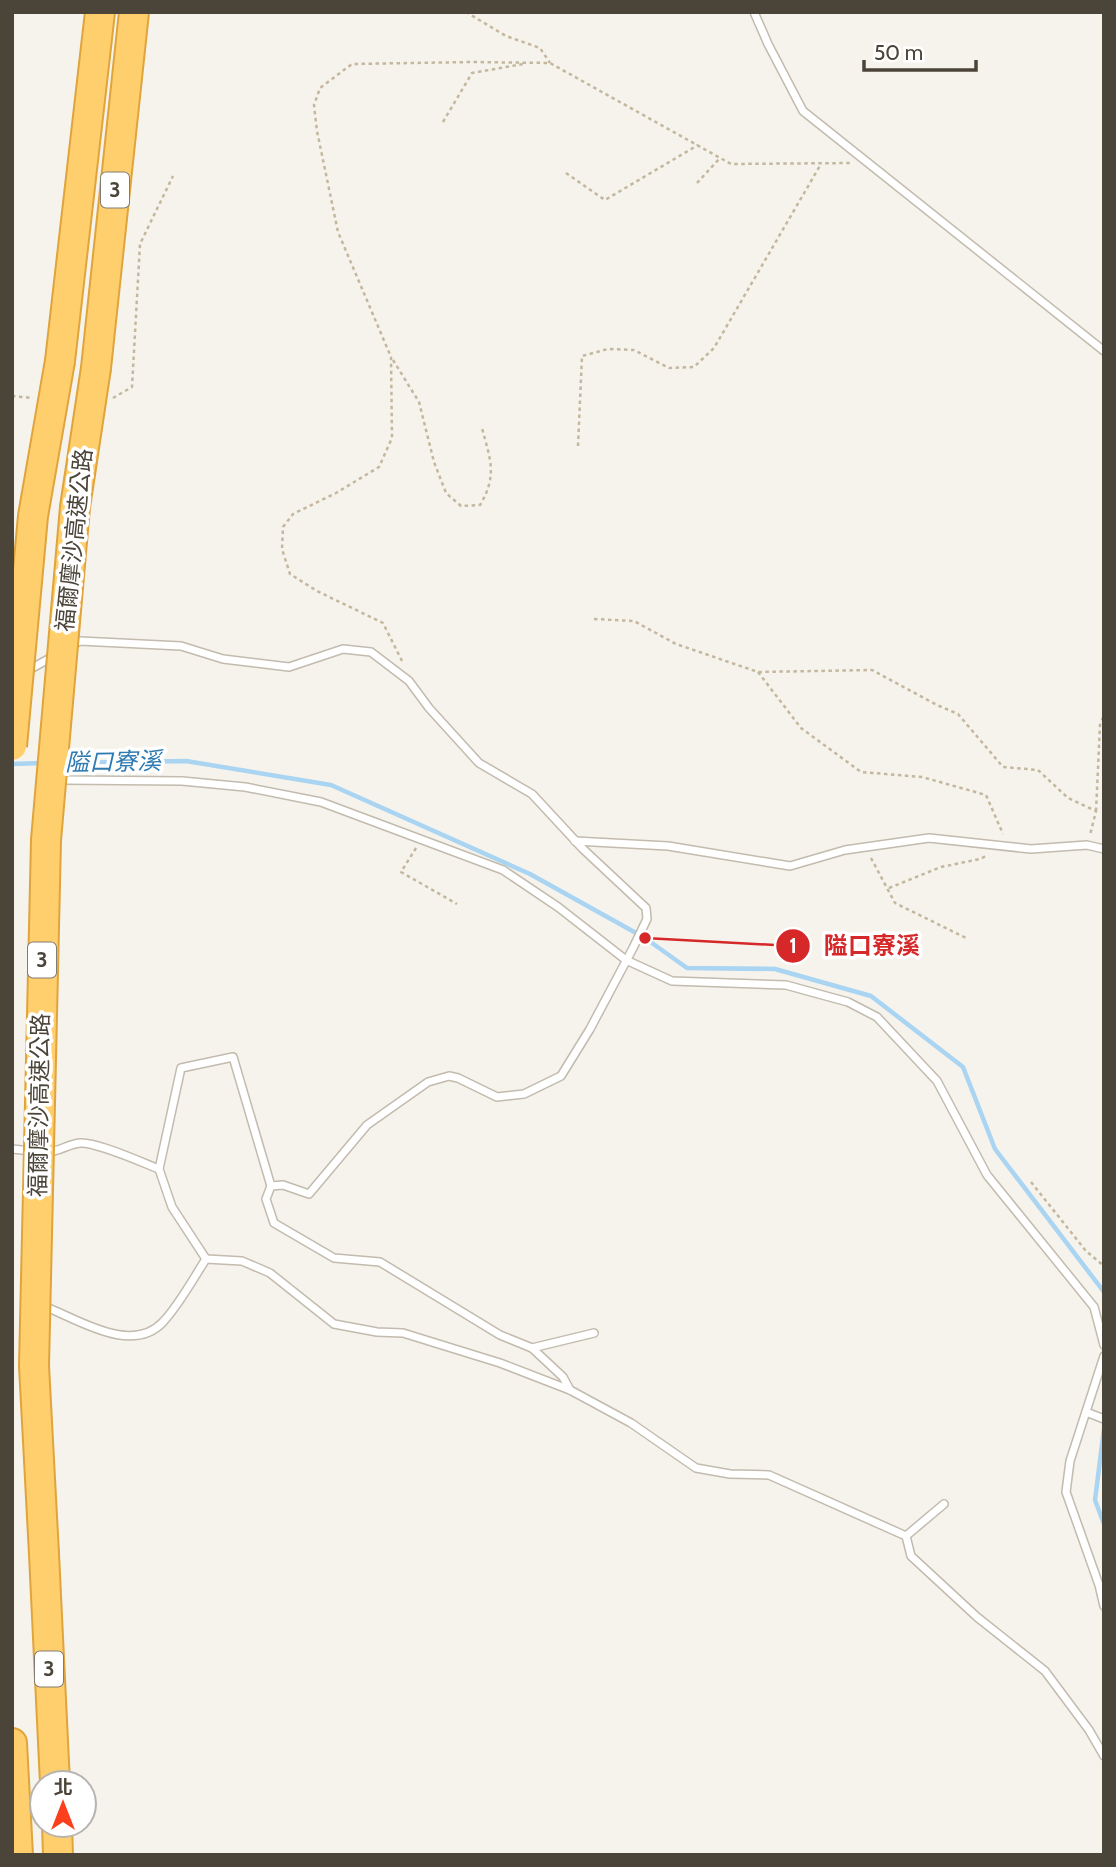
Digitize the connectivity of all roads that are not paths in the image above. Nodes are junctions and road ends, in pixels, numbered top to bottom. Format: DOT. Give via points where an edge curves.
graph roads {
  1 [pos="100,12"];
  2 [pos="134,12"];
  3 [pos="754,12"];
  4 [pos="1104,351"];
  5 [pos="12,680"];
  6 [pos="12,746"];
  7 [pos="64,780"];
  8 [pos="575,841"];
  9 [pos="1104,849"];
  10 [pos="626,960"];
  11 [pos="12,1149"];
  12 [pos="159,1169"];
  13 [pos="271,1186"];
  14 [pos="206,1259"];
  15 [pos="46,1307"];
  16 [pos="593,1334"];
  17 [pos="1104,1345"];
  18 [pos="532,1348"];
  19 [pos="1104,1356"];
  20 [pos="570,1390"];
  21 [pos="1086,1412"];
  22 [pos="1100,1418"];
  23 [pos="944,1504"];
  24 [pos="906,1536"];
  25 [pos="1104,1606"];
  26 [pos="12,1743"];
  27 [pos="1104,1756"];
  28 [pos="54,1769"];
  29 [pos="18,1855"];
  1 -- 6 [label="highway, 福爾摩沙高速公路 / 3, bridge" via="60,361 33,516"];
  2 -- 28 [label="highway, 福爾摩沙高速公路 / 3, bridge" via="96,368 75,507 46,840 34,1366"];
  3 -- 4 [label="lane" via="803,111"];
  5 -- 8 [label="lane" via="80,641 181,646 223,659 289,667 343,649 371,652 409,681 479,763 532,794"];
  7 -- 10 [label="lane" via="182,781 321,802 503,870"];
  8 -- 9 [label="lane" via="667,846 790,866 845,850 929,838 1031,849 1087,845"];
  8 -- 10 [label="lane" via="646,908 647,919"];
  10 -- 13 [label="lane" via="561,1076 524,1094 497,1097 449,1076 428,1082 367,1125 309,1194"];
  10 -- 17 [label="lane" via="672,981 786,985 848,1002 877,1017 937,1081 987,1175 1094,1307"];
  11 -- 12 [label="lane" via="55,1153 80,1143"];
  12 -- 13 [label="lane" via="181,1068 233,1057"];
  12 -- 14 [label="lane" via="172,1207"];
  13 -- 18 [label="lane" via="266,1199 274,1223 334,1258 380,1262 500,1335"];
  14 -- 15 [label="lane" via="162,1324 141,1335 113,1335"];
  14 -- 20 [label="lane" via="242,1261 270,1273 334,1324 430,1340"];
  16 -- 18 [label="lane"];
  18 -- 20 [label="lane" via="563,1377"];
  19 -- 21 [label="lane"];
  20 -- 24 [label="lane" via="631,1423 696,1468 769,1475"];
  21 -- 22 [label="lane"];
  21 -- 25 [label="lane" via="1070,1461 1066,1492"];
  23 -- 24 [label="lane"];
  24 -- 27 [label="lane" via="911,1556 1045,1671"];
  26 -- 29 [label="highway"];
}
